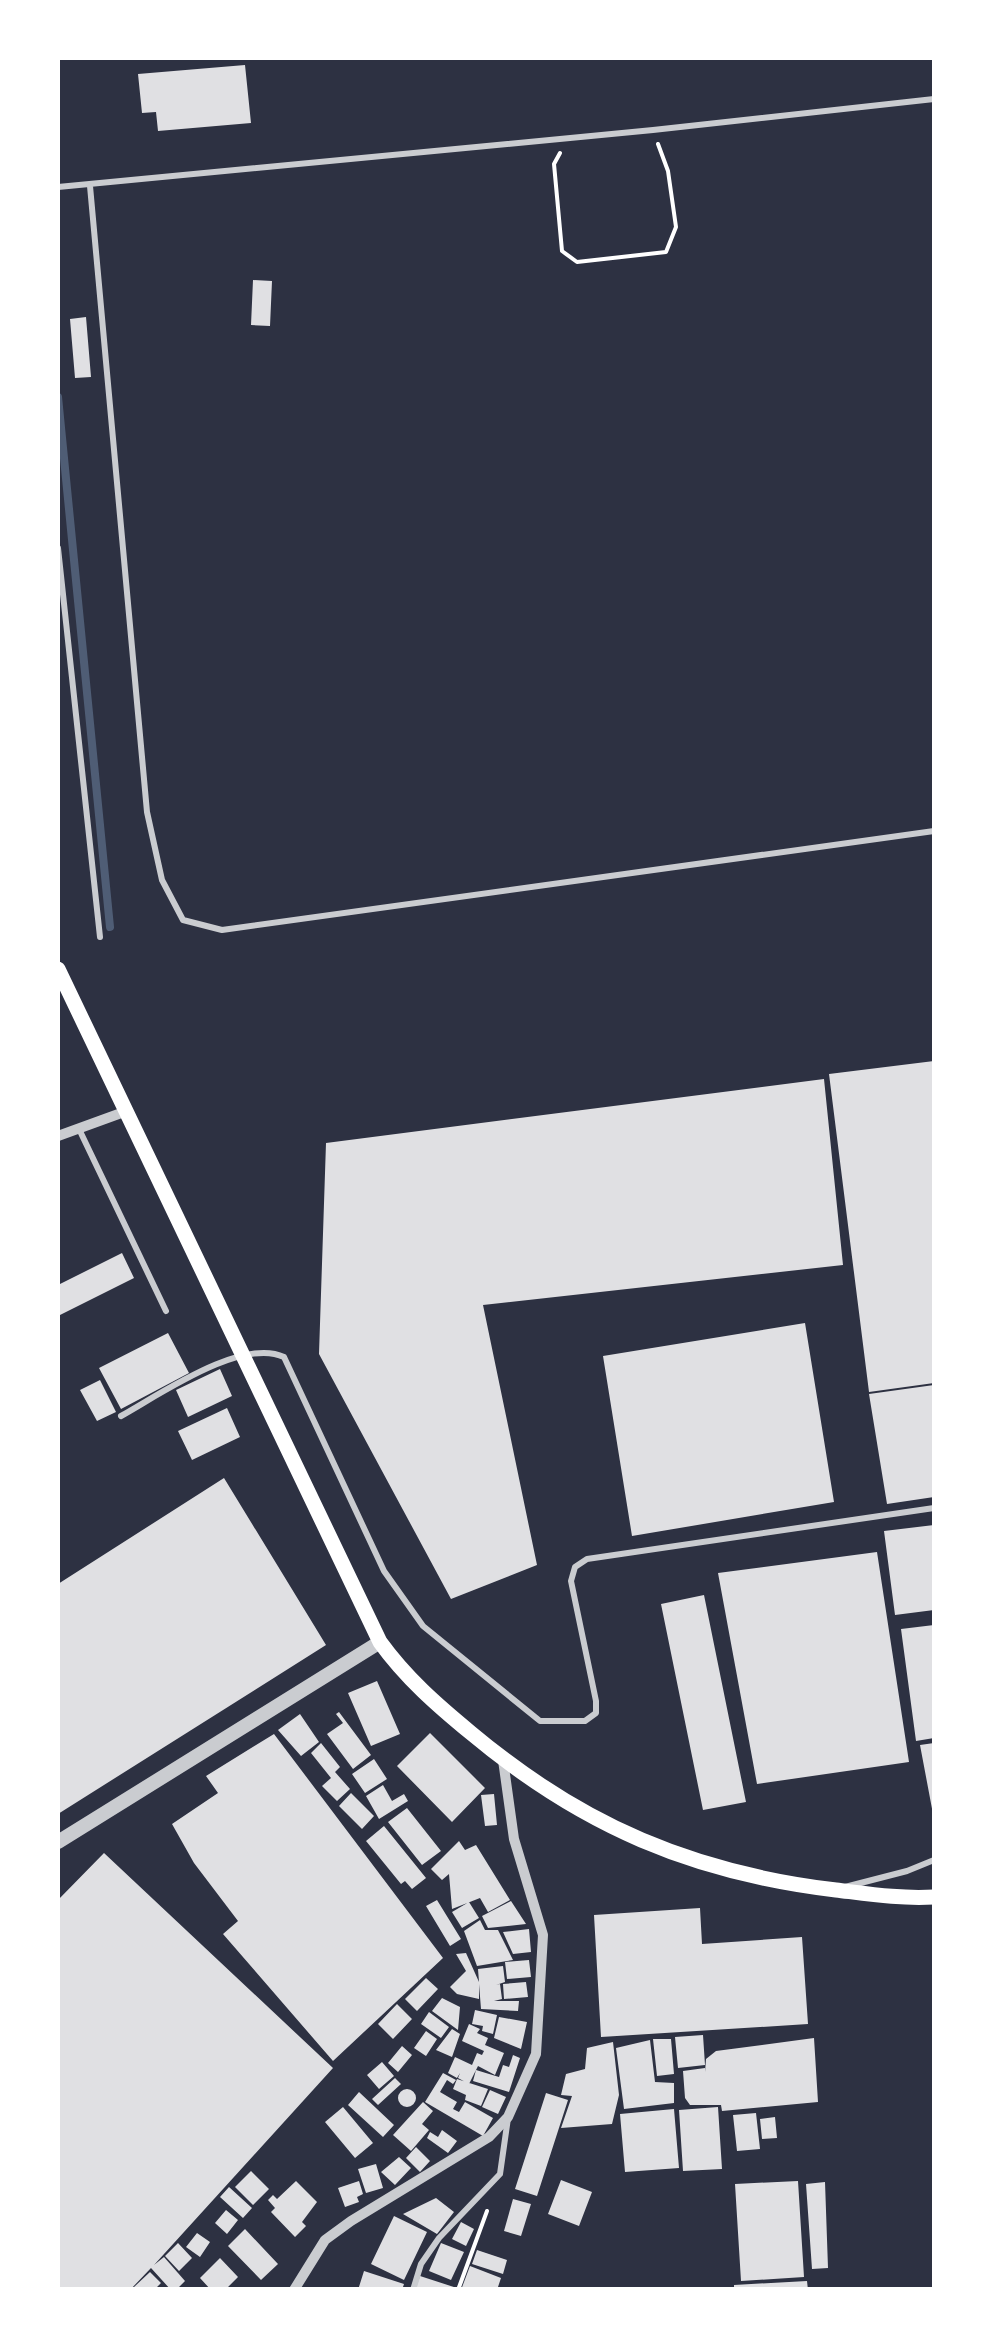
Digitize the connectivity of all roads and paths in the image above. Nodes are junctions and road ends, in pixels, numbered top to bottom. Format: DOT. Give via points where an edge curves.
graph roads {
  1 [pos="934,99"];
  2 [pos="653,130"];
  3 [pos="569,138"];
  4 [pos="90,186"];
  5 [pos="58,187"];
  6 [pos="58,548"];
  7 [pos="934,832"];
  8 [pos="100,937"];
  9 [pos="58,969"];
  10 [pos="124,1112"];
  11 [pos="78,1129"];
  12 [pos="58,1136"];
  13 [pos="166,1311"];
  14 [pos="240,1354"];
  15 [pos="120,1416"];
  16 [pos="934,1508"];
  17 [pos="380,1642"];
  18 [pos="503,1760"];
  19 [pos="58,1842"];
  20 [pos="934,1860"];
  21 [pos="832,1890"];
  22 [pos="934,1897"];
  23 [pos="508,2116"];
  24 [pos="488,2207"];
  25 [pos="294,2290"];
  26 [pos="413,2290"];
  27 [pos="458,2290"];
  1 -- 2 [label="lane"];
  2 -- 3 [label="lane"];
  2 -- 3 [label="path" via="668,170 676,227 666,252 577,262 562,250 554,164"];
  3 -- 4 [label="lane"];
  4 -- 5 [label="lane"];
  4 -- 7 [label="lane" via="146,812 162,880 183,920 222,930"];
  6 -- 8 [label="lane"];
  9 -- 10 [label="main road"];
  10 -- 11 [label="street"];
  10 -- 14 [label="main road"];
  11 -- 12 [label="street"];
  11 -- 13 [label="lane"];
  14 -- 15 [label="lane"];
  14 -- 16 [label="lane" via="284,1357 384,1571 423,1626 540,1721 585,1721 596,1713 571,1581 587,1558"];
  14 -- 17 [label="main road"];
  17 -- 18 [label="main road" via="416,1687"];
  17 -- 19 [label="street"];
  18 -- 21 [label="main road" via="604,1824 660,1850 751,1877"];
  18 -- 23 [label="street" via="514,1839 543,1935 536,2054"];
  20 -- 21 [label="lane"];
  21 -- 22 [label="main road"];
  23 -- 25 [label="street" via="489,2137 326,2240"];
  23 -- 26 [label="lane" via="500,2174 439,2238"];
  24 -- 27 [label="path"];
}
